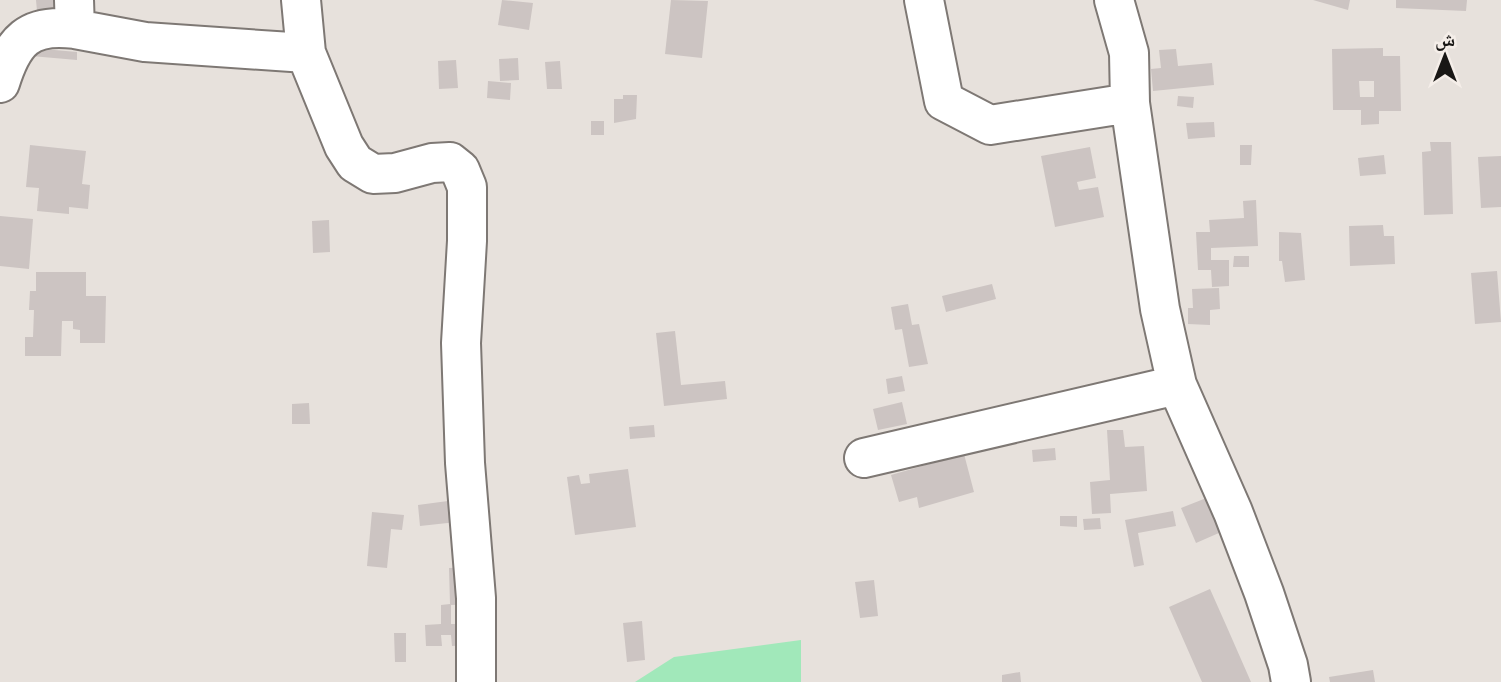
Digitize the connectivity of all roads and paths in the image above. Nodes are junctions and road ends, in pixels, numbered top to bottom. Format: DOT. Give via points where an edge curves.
graph roads {
  1 [pos="301,0"];
  2 [pos="924,0"];
  3 [pos="1114,0"];
  4 [pos="74,15"];
  5 [pos="306,53"];
  6 [pos="0,83"];
  7 [pos="1130,103"];
  8 [pos="1177,386"];
  9 [pos="864,458"];
  10 [pos="477,682"];
  11 [pos="1291,682"];
  1 -- 5 [label="street"];
  2 -- 7 [label="street" via="944,101 990,125"];
  3 -- 7 [label="street" via="1129,53"];
  4 -- 5 [label="street" via="145,42"];
  4 -- 6 [label="street" via="56,27 35,30 17,43"];
  5 -- 10 [label="street" via="355,163 373,174 450,162 460,170 467,187 461,343"];
  7 -- 8 [label="street" via="1160,309"];
  8 -- 9 [label="street"];
  8 -- 11 [label="street" via="1233,512"];
}
